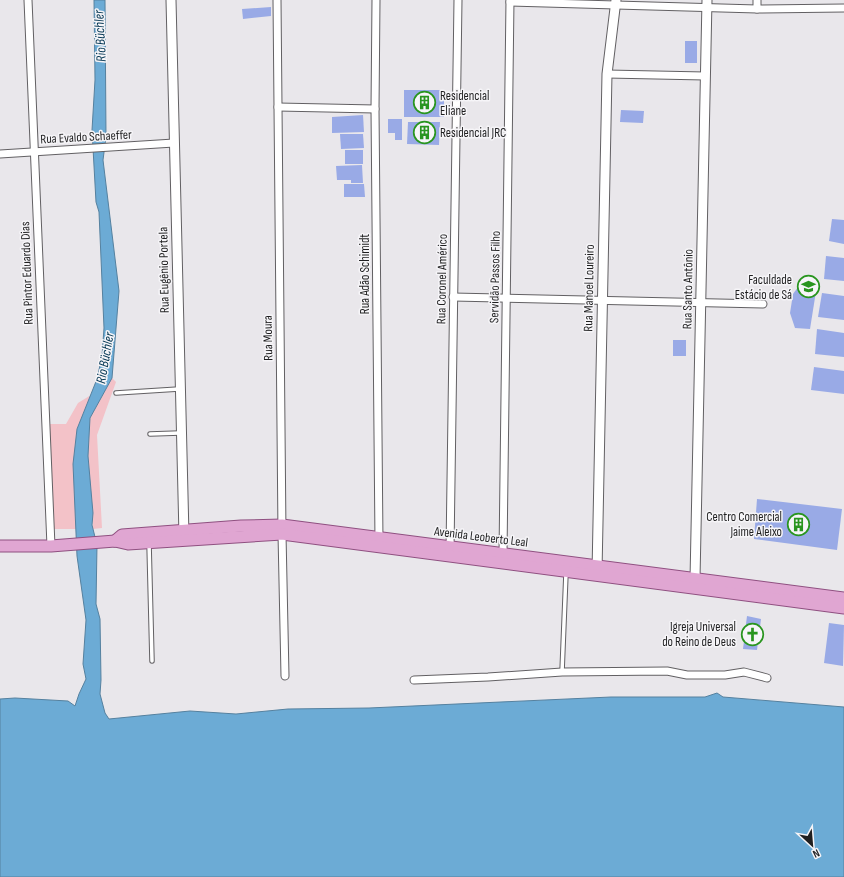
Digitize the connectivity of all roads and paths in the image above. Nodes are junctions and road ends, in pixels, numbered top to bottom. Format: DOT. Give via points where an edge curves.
graph roads {
  1 [pos="28,0"];
  2 [pos="171,0"];
  3 [pos="277,0"];
  4 [pos="376,0"];
  5 [pos="458,0"];
  6 [pos="757,0"];
  7 [pos="510,1"];
  8 [pos="615,3"];
  9 [pos="707,4"];
  10 [pos="844,8"];
  11 [pos="757,9"];
  12 [pos="607,74"];
  13 [pos="705,76"];
  14 [pos="278,107"];
  15 [pos="375,109"];
  16 [pos="174,143"];
  17 [pos="34,152"];
  18 [pos="0,154"];
  19 [pos="453,298"];
  20 [pos="506,299"];
  21 [pos="602,301"];
  22 [pos="700,303"];
  23 [pos="763,304"];
  24 [pos="180,389"];
  25 [pos="116,393"];
  26 [pos="181,433"];
  27 [pos="150,434"];
  28 [pos="282,530"];
  29 [pos="184,535"];
  30 [pos="115,541"];
  31 [pos="149,542"];
  32 [pos="379,543"];
  33 [pos="0,546"];
  34 [pos="50,546"];
  35 [pos="450,553"];
  36 [pos="503,554"];
  37 [pos="597,571"];
  38 [pos="566,572"];
  39 [pos="695,579"];
  40 [pos="844,598"];
  41 [pos="844,608"];
  42 [pos="152,661"];
  43 [pos="562,672"];
  44 [pos="286,676"];
  45 [pos="767,678"];
  46 [pos="414,680"];
  1 -- 17 [label="street, Rua Pintor Eduardo Dias"];
  2 -- 16 [label="street, Rua Eugênio Portela"];
  3 -- 14 [label="street, Rua Moura"];
  4 -- 15 [label="street, Rua Adão Schimidt"];
  5 -- 19 [label="street, Rua Coronel Américo"];
  6 -- 11 [label="street"];
  7 -- 8 [label="street"];
  7 -- 20 [label="street, Servidão Passos Filho"];
  8 -- 9 [label="street"];
  8 -- 12 [label="street, Rua Manoel Loureiro"];
  9 -- 11 [label="street"];
  9 -- 13 [label="street, Rua Santo Antônio"];
  10 -- 11 [label="street"];
  12 -- 13 [label="street"];
  12 -- 21 [label="street, Rua Manoel Loureiro"];
  13 -- 22 [label="street, Rua Santo Antônio"];
  14 -- 15 [label="street"];
  14 -- 28 [label="street, Rua Moura"];
  15 -- 32 [label="street, Rua Adão Schimidt"];
  16 -- 17 [label="street, Rua Evaldo Schaeffer"];
  16 -- 24 [label="street, Rua Eugênio Portela"];
  17 -- 18 [label="street, Rua Evaldo Schaeffer"];
  17 -- 34 [label="street, Rua Pintor Eduardo Dias"];
  19 -- 20 [label="street"];
  19 -- 35 [label="street, Rua Coronel Américo"];
  20 -- 21 [label="street"];
  20 -- 36 [label="street, Servidão Passos Filho"];
  21 -- 22 [label="street"];
  21 -- 37 [label="street, Rua Manoel Loureiro"];
  22 -- 23 [label="street"];
  22 -- 39 [label="street, Rua Santo Antônio"];
  24 -- 25 [label="lane"];
  24 -- 26 [label="street, Rua Eugênio Portela"];
  26 -- 27 [label="lane"];
  26 -- 29 [label="street, Rua Eugênio Portela"];
  28 -- 29 [label="main road, Avenida Leoberto Leal" via="254,525"];
  28 -- 32 [label="main road, Avenida Leoberto Leal"];
  28 -- 44 [label="street, Rua Moura"];
  29 -- 30 [label="main road, Avenida Leoberto Leal" via="122,535"];
  29 -- 31 [label="main road, Avenida Leoberto Leal"];
  30 -- 31 [label="main road, Avenida Leoberto Leal" via="128,544"];
  30 -- 34 [label="main road, Avenida Leoberto Leal"];
  31 -- 42 [label="lane"];
  32 -- 35 [label="main road, Avenida Leoberto Leal"];
  33 -- 34 [label="main road, Avenida Leoberto Leal"];
  35 -- 36 [label="main road, Avenida Leoberto Leal"];
  35 -- 38 [label="main road, Avenida Leoberto Leal"];
  36 -- 37 [label="main road, Avenida Leoberto Leal"];
  37 -- 38 [label="main road, Avenida Leoberto Leal"];
  37 -- 39 [label="main road, Avenida Leoberto Leal"];
  37 -- 41 [label="main road, Avenida Leoberto Leal"];
  38 -- 43 [label="lane"];
  39 -- 40 [label="main road, Avenida Leoberto Leal"];
  43 -- 45 [label="street" via="667,671 687,675 725,675 744,672"];
  43 -- 46 [label="street"];
}
